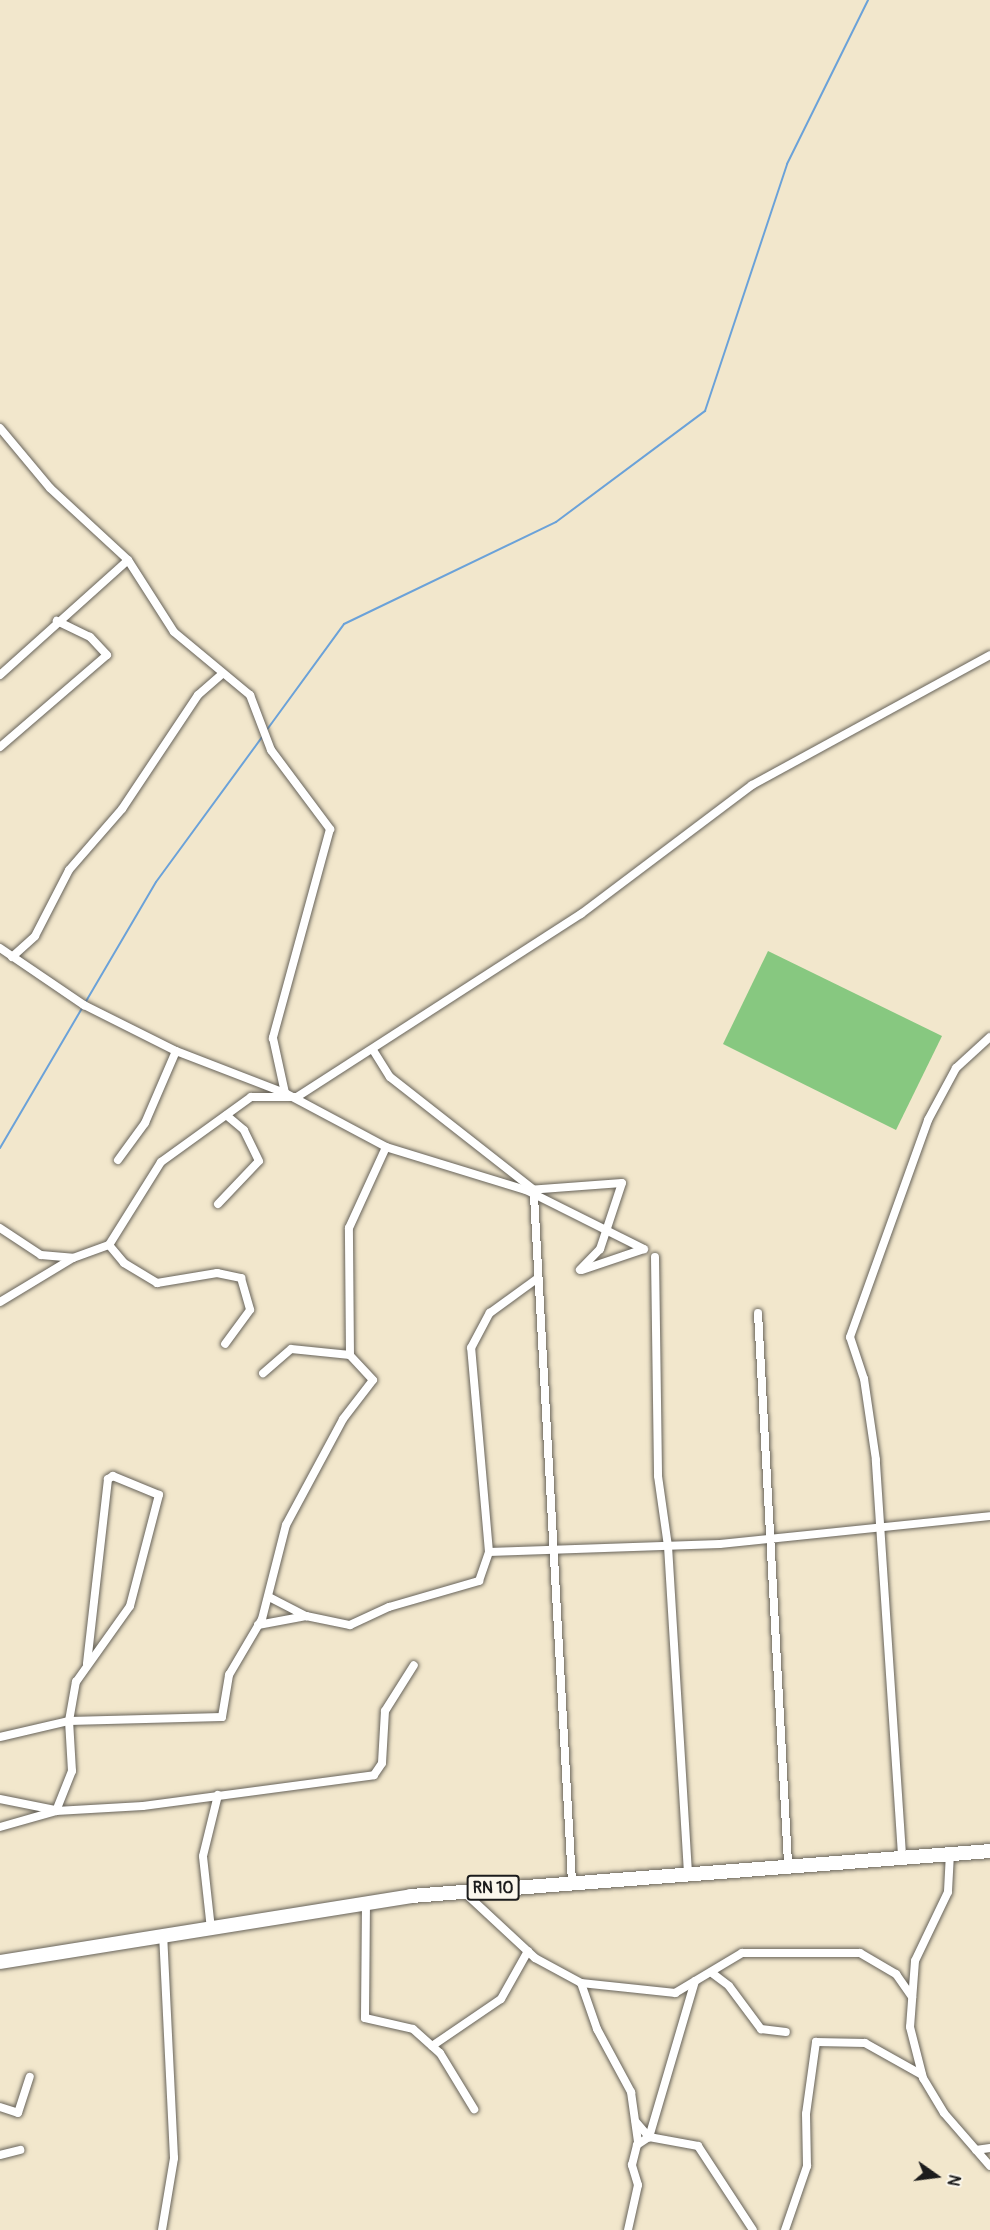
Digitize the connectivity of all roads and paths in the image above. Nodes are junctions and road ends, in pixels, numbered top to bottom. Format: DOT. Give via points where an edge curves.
graph roads {
  1 [pos="0,428"];
  2 [pos="128,560"];
  3 [pos="57,621"];
  4 [pos="990,655"];
  5 [pos="0,675"];
  6 [pos="221,675"];
  7 [pos="0,747"];
  8 [pos="0,948"];
  9 [pos="12,957"];
  10 [pos="990,1037"];
  11 [pos="373,1050"];
  12 [pos="176,1052"];
  13 [pos="285,1093"];
  14 [pos="297,1097"];
  15 [pos="226,1115"];
  16 [pos="386,1147"];
  17 [pos="118,1160"];
  18 [pos="531,1192"];
  19 [pos="218,1204"];
  20 [pos="0,1228"];
  21 [pos="607,1232"];
  22 [pos="108,1245"];
  23 [pos="655,1257"];
  24 [pos="73,1258"];
  25 [pos="538,1278"];
  26 [pos="0,1302"];
  27 [pos="758,1313"];
  28 [pos="225,1344"];
  29 [pos="350,1355"];
  30 [pos="263,1373"];
  31 [pos="990,1516"];
  32 [pos="880,1524"];
  33 [pos="770,1540"];
  34 [pos="668,1546"];
  35 [pos="551,1548"];
  36 [pos="489,1552"];
  37 [pos="269,1597"];
  38 [pos="306,1616"];
  39 [pos="258,1626"];
  40 [pos="87,1664"];
  41 [pos="414,1665"];
  42 [pos="69,1721"];
  43 [pos="0,1737"];
  44 [pos="218,1795"];
  45 [pos="0,1799"];
  46 [pos="56,1811"];
  47 [pos="0,1827"];
  48 [pos="990,1851"];
  49 [pos="950,1853"];
  50 [pos="903,1855"];
  51 [pos="788,1863"];
  52 [pos="688,1870"];
  53 [pos="572,1882"];
  54 [pos="463,1891"];
  55 [pos="366,1902"];
  56 [pos="211,1929"];
  57 [pos="163,1935"];
  58 [pos="528,1952"];
  59 [pos="0,1962"];
  60 [pos="712,1973"];
  61 [pos="695,1981"];
  62 [pos="581,1983"];
  63 [pos="912,1997"];
  64 [pos="786,2032"];
  65 [pos="432,2046"];
  66 [pos="922,2075"];
  67 [pos="30,2077"];
  68 [pos="0,2107"];
  69 [pos="474,2109"];
  70 [pos="636,2122"];
  71 [pos="649,2137"];
  72 [pos="638,2142"];
  73 [pos="990,2148"];
  74 [pos="20,2150"];
  75 [pos="976,2150"];
  76 [pos="0,2155"];
  77 [pos="990,2166"];
  78 [pos="784,2229"];
  79 [pos="162,2230"];
  80 [pos="628,2230"];
  81 [pos="753,2230"];
  1 -- 2 [label="street" via="50,488"];
  2 -- 3 [label="street"];
  2 -- 6 [label="street" via="174,632"];
  3 -- 5 [label="street"];
  3 -- 7 [label="street" via="90,637 107,655"];
  4 -- 11 [label="street" via="752,785 581,914"];
  6 -- 9 [label="street" via="198,694 122,809 69,870 35,936"];
  6 -- 13 [label="street" via="250,695 271,750 330,829 273,1038"];
  8 -- 9 [label="street"];
  9 -- 12 [label="street" via="81,1003"];
  10 -- 32 [label="street" via="956,1068 928,1119 850,1337 864,1379"];
  11 -- 14 [label="street"];
  11 -- 18 [label="street" via="390,1077"];
  12 -- 13 [label="street"];
  12 -- 17 [label="street" via="145,1124"];
  13 -- 14 [label="street"];
  14 -- 15 [label="street" via="250,1097"];
  14 -- 16 [label="street"];
  15 -- 19 [label="street" via="244,1130 259,1161"];
  15 -- 22 [label="street" via="161,1162"];
  16 -- 18 [label="street"];
  16 -- 29 [label="street" via="349,1228"];
  18 -- 21 [label="street"];
  18 -- 21 [label="street" via="618,1181 623,1191"];
  18 -- 25 [label="street"];
  20 -- 24 [label="street" via="41,1255"];
  21 -- 21 [label="street" via="644,1249 580,1270 600,1249"];
  22 -- 24 [label="street"];
  22 -- 28 [label="street" via="124,1263 157,1283 217,1273 241,1278 250,1310"];
  23 -- 34 [label="street" via="658,1476"];
  24 -- 26 [label="street"];
  25 -- 35 [label="street"];
  25 -- 36 [label="street" via="490,1313 471,1348"];
  27 -- 33 [label="street"];
  29 -- 30 [label="street" via="291,1349"];
  29 -- 37 [label="street" via="371,1374 372,1385 343,1419 286,1525"];
  31 -- 32 [label="street"];
  32 -- 33 [label="street"];
  32 -- 50 [label="street"];
  33 -- 34 [label="street"];
  33 -- 51 [label="street"];
  34 -- 35 [label="street"];
  34 -- 52 [label="street"];
  35 -- 36 [label="street"];
  35 -- 53 [label="street"];
  36 -- 38 [label="street" via="478,1581 467,1588 388,1607 350,1624"];
  37 -- 38 [label="street"];
  37 -- 39 [label="street"];
  38 -- 39 [label="street"];
  39 -- 42 [label="street" via="229,1675 222,1717"];
  40 -- 40 [label="street" via="108,1479 113,1476 159,1495 148,1554 130,1606"];
  40 -- 42 [label="street" via="72,1696"];
  41 -- 44 [label="street" via="385,1711 382,1763 374,1775"];
  42 -- 43 [label="street"];
  42 -- 46 [label="street" via="72,1771"];
  44 -- 46 [label="street"];
  44 -- 56 [label="street" via="203,1856"];
  45 -- 46 [label="street"];
  46 -- 47 [label="street"];
  48 -- 49 [label="main road, RN 10"];
  49 -- 50 [label="main road, RN 10"];
  49 -- 63 [label="street" via="948,1892 915,1961"];
  50 -- 51 [label="main road, RN 10"];
  51 -- 52 [label="main road, RN 10"];
  52 -- 53 [label="main road, RN 10"];
  53 -- 54 [label="main road, RN 10"];
  54 -- 55 [label="main road, RN 10"];
  54 -- 58 [label="street"];
  55 -- 56 [label="main road, RN 10"];
  55 -- 65 [label="street" via="365,2018 404,2025"];
  56 -- 57 [label="main road, RN 10"];
  57 -- 59 [label="main road, RN 10"];
  57 -- 79 [label="street" via="174,2158"];
  58 -- 62 [label="street"];
  58 -- 65 [label="street" via="501,1999"];
  60 -- 61 [label="street"];
  60 -- 63 [label="street" via="742,1953 860,1953 896,1974"];
  60 -- 64 [label="street" via="729,1986 761,2029"];
  61 -- 62 [label="street" via="675,1993"];
  61 -- 71 [label="street"];
  62 -- 70 [label="street" via="597,2029 631,2092"];
  63 -- 66 [label="street" via="910,2027"];
  65 -- 69 [label="street"];
  66 -- 75 [label="street" via="944,2113"];
  66 -- 78 [label="street" via="865,2043 816,2042 806,2114 807,2166"];
  67 -- 68 [label="street" via="18,2113"];
  70 -- 71 [label="street"];
  70 -- 72 [label="street"];
  71 -- 72 [label="street"];
  71 -- 81 [label="street" via="698,2146"];
  72 -- 80 [label="street" via="632,2164 638,2185"];
  73 -- 75 [label="street"];
  74 -- 76 [label="street"];
  75 -- 77 [label="street"];
}
